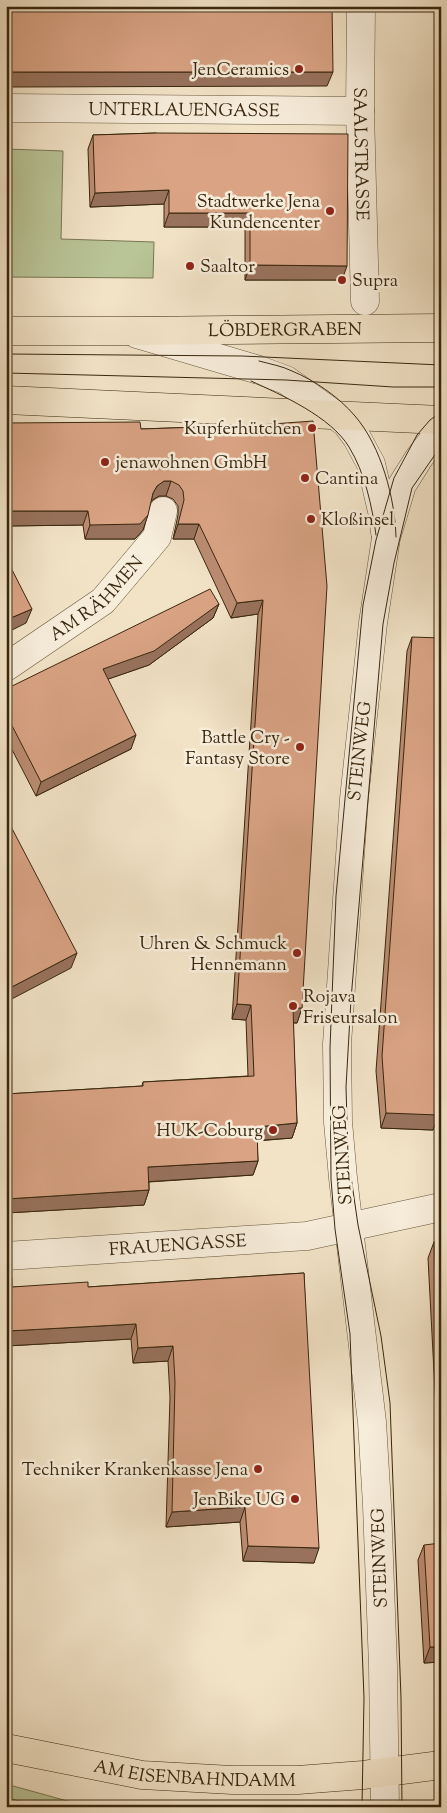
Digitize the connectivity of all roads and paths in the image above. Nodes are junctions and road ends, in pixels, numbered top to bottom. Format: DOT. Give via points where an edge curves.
graph roads {
  1 [pos="361,6"];
  2 [pos="6,108"];
  3 [pos="360,111"];
  4 [pos="365,301"];
  5 [pos="441,328"];
  6 [pos="6,331"];
  7 [pos="128,331"];
  8 [pos="6,400"];
  9 [pos="333,415"];
  10 [pos="441,420"];
  11 [pos="441,433"];
  12 [pos="163,511"];
  13 [pos="386,538"];
  14 [pos="6,667"];
  15 [pos="441,1207"];
  16 [pos="348,1226"];
  17 [pos="6,1256"];
  18 [pos="6,1748"];
  19 [pos="441,1765"];
  20 [pos="386,1773"];
  21 [pos="386,1807"];
  1 -- 3 [label="street, SAALSTRASSE"];
  2 -- 3 [label="street, UNTERLAUENGASSE"];
  3 -- 4 [label="street, SAALSTRASSE"];
  5 -- 7 [label="main road, LÖBDERGRABEN"];
  6 -- 7 [label="main road, LÖBDERGRABEN"];
  7 -- 9 [label="street, LÖBDERGRABEN" via="286,380"];
  8 -- 9 [label="main road"];
  9 -- 10 [label="main road"];
  9 -- 13 [label="street, STEINWEG" via="346,423 371,464"];
  11 -- 13 [label="street, STEINWEG" via="419,458 402,485"];
  12 -- 14 [label="street, AM RÄHMEN" via="157,537 103,601"];
  13 -- 16 [label="street, STEINWEG" via="373,623 354,799 337,1044 338,1122"];
  15 -- 16 [label="street, FRAUENGASSE"];
  16 -- 17 [label="street, FRAUENGASSE" via="307,1236"];
  16 -- 20 [label="street, STEINWEG" via="372,1422"];
  18 -- 20 [label="main road, AM EISENBAHNDAMM" via="142,1775 298,1780"];
  19 -- 20 [label="main road, AM EISENBAHNDAMM"];
  20 -- 21 [label="street, STEINWEG"];
}
